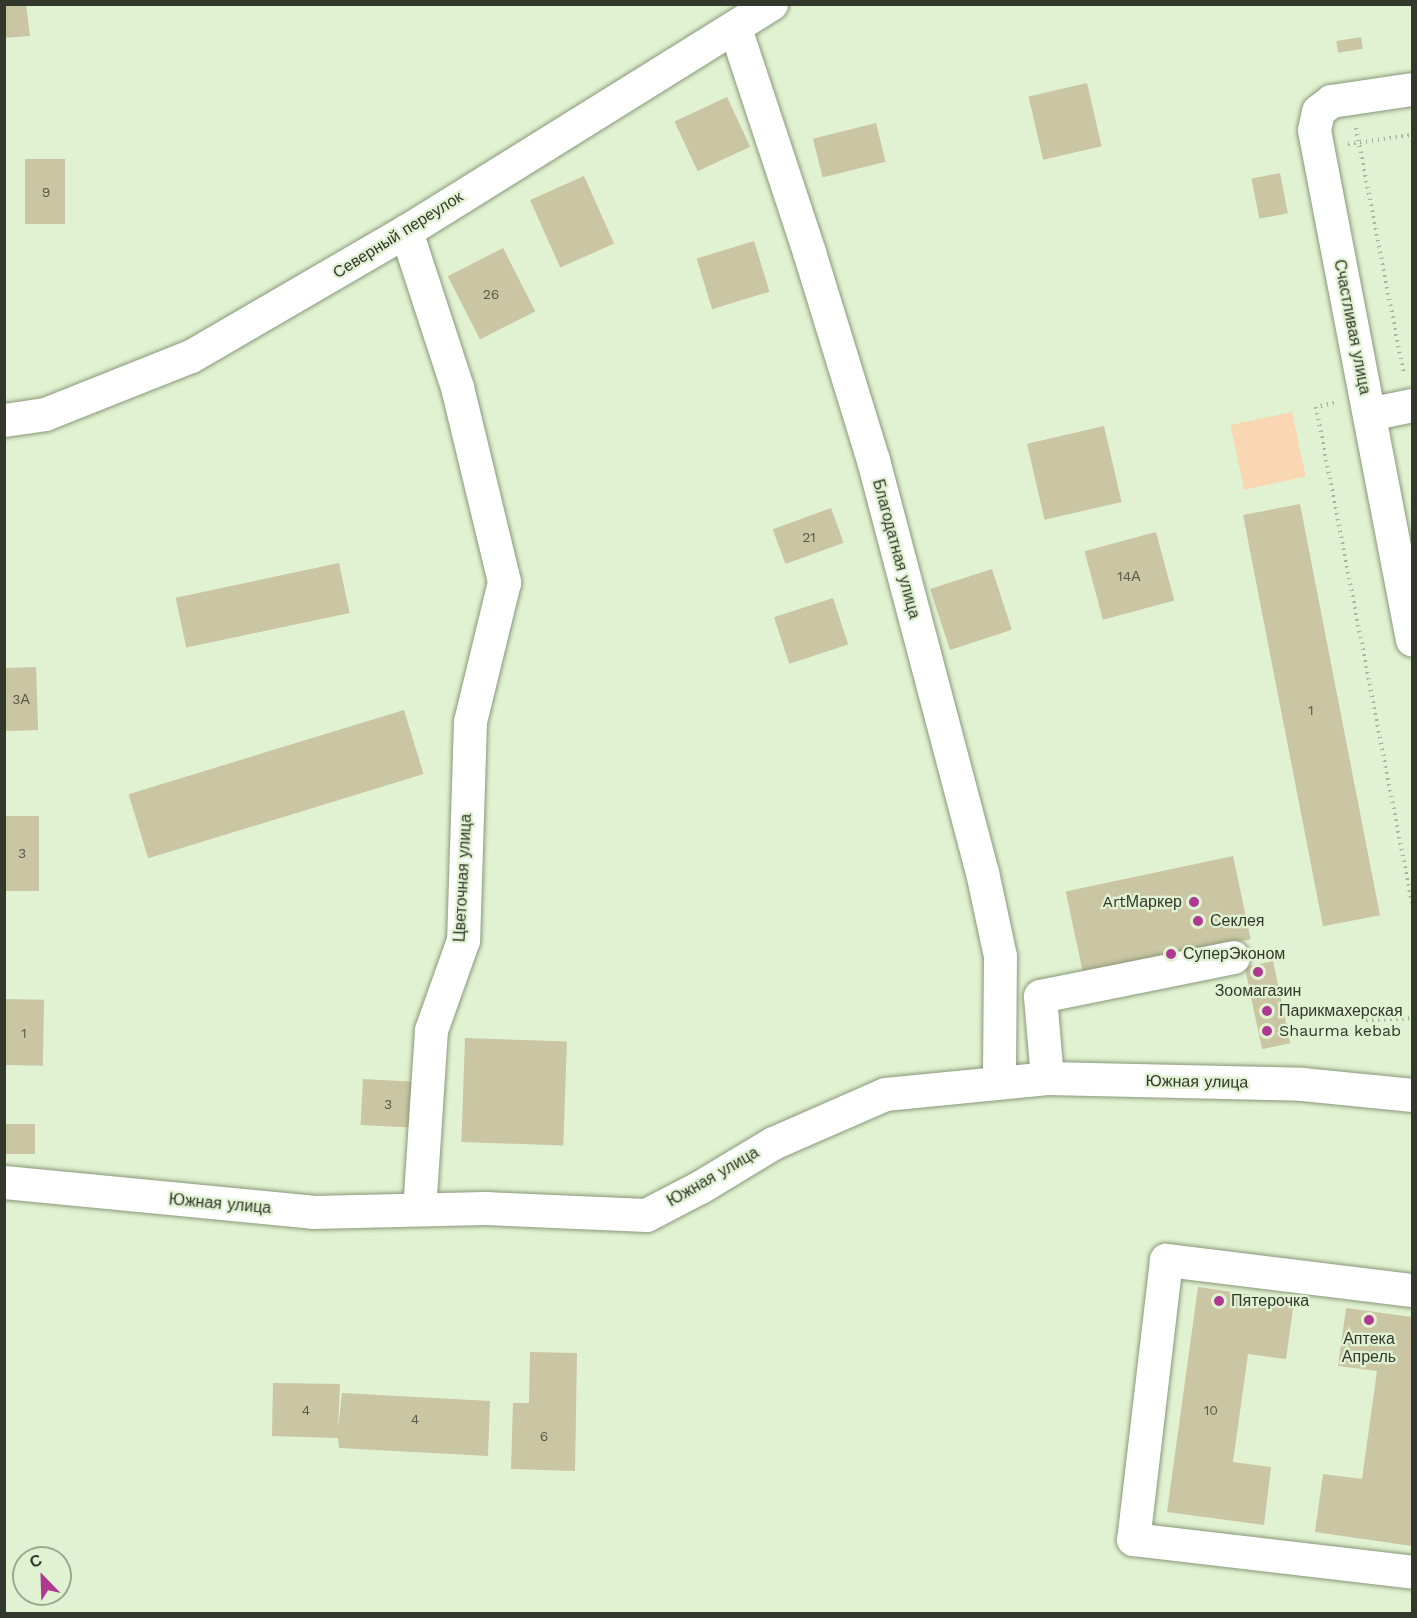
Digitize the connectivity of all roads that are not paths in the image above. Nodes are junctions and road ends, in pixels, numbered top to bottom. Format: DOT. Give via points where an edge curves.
graph roads {
  1 [pos="771,4"];
  2 [pos="735,28"];
  3 [pos="1413,89"];
  4 [pos="406,231"];
  5 [pos="1411,405"];
  6 [pos="1369,414"];
  7 [pos="4,420"];
  8 [pos="1404,548"];
  9 [pos="1413,640"];
  10 [pos="1233,957"];
  11 [pos="1047,1078"];
  12 [pos="999,1082"];
  13 [pos="1413,1095"];
  14 [pos="4,1182"];
  15 [pos="419,1209"];
  16 [pos="1413,1290"];
  17 [pos="1413,1572"];
  1 -- 2 [label="street, Северный переулок"];
  2 -- 4 [label="street, Северный переулок"];
  2 -- 12 [label="street, Благодатная улица" via="873,460 982,872 1000,956"];
  3 -- 6 [label="street, Счастливая улица" via="1331,101 1318,111 1314,130"];
  4 -- 7 [label="street, Северный переулок" via="191,356 45,414"];
  4 -- 15 [label="street, Цветочная улица" via="458,387 504,582 470,721 463,940 431,1030"];
  5 -- 6 [label="street"];
  6 -- 8 [label="street, Счастливая улица"];
  8 -- 9 [label="street, Счастливая улица"];
  10 -- 11 [label="street" via="1040,996"];
  11 -- 12 [label="street, Южная улица"];
  11 -- 13 [label="street, Южная улица" via="1302,1084"];
  12 -- 15 [label="street, Южная улица" via="885,1094 773,1143 646,1215"];
  14 -- 15 [label="street, Южная улица" via="314,1212"];
  16 -- 17 [label="street" via="1166,1260 1133,1539"];
}
